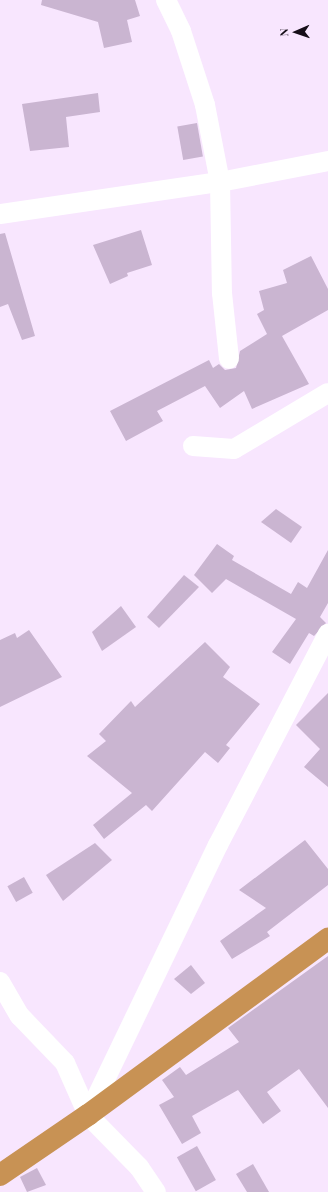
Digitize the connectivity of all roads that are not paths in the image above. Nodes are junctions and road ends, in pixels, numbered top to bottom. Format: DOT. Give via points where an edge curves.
graph roads {
  1 [pos="166,0"];
  2 [pos="328,161"];
  3 [pos="220,182"];
  4 [pos="0,214"];
  5 [pos="229,358"];
  6 [pos="328,393"];
  7 [pos="193,446"];
  8 [pos="328,634"];
  9 [pos="328,939"];
  10 [pos="0,982"];
  11 [pos="0,1002"];
  12 [pos="20,1016"];
  13 [pos="88,1115"];
  14 [pos="0,1175"];
  15 [pos="156,1192"];
  1 -- 3 [label="street" via="181,31 205,105"];
  2 -- 3 [label="street"];
  3 -- 4 [label="street"];
  3 -- 5 [label="street" via="222,293"];
  6 -- 7 [label="street" via="234,449"];
  8 -- 13 [label="street" via="218,845"];
  9 -- 13 [label="highway"];
  10 -- 12 [label="street"];
  11 -- 12 [label="street"];
  12 -- 13 [label="street" via="65,1063"];
  13 -- 14 [label="highway"];
  13 -- 15 [label="street" via="139,1167"];
}
